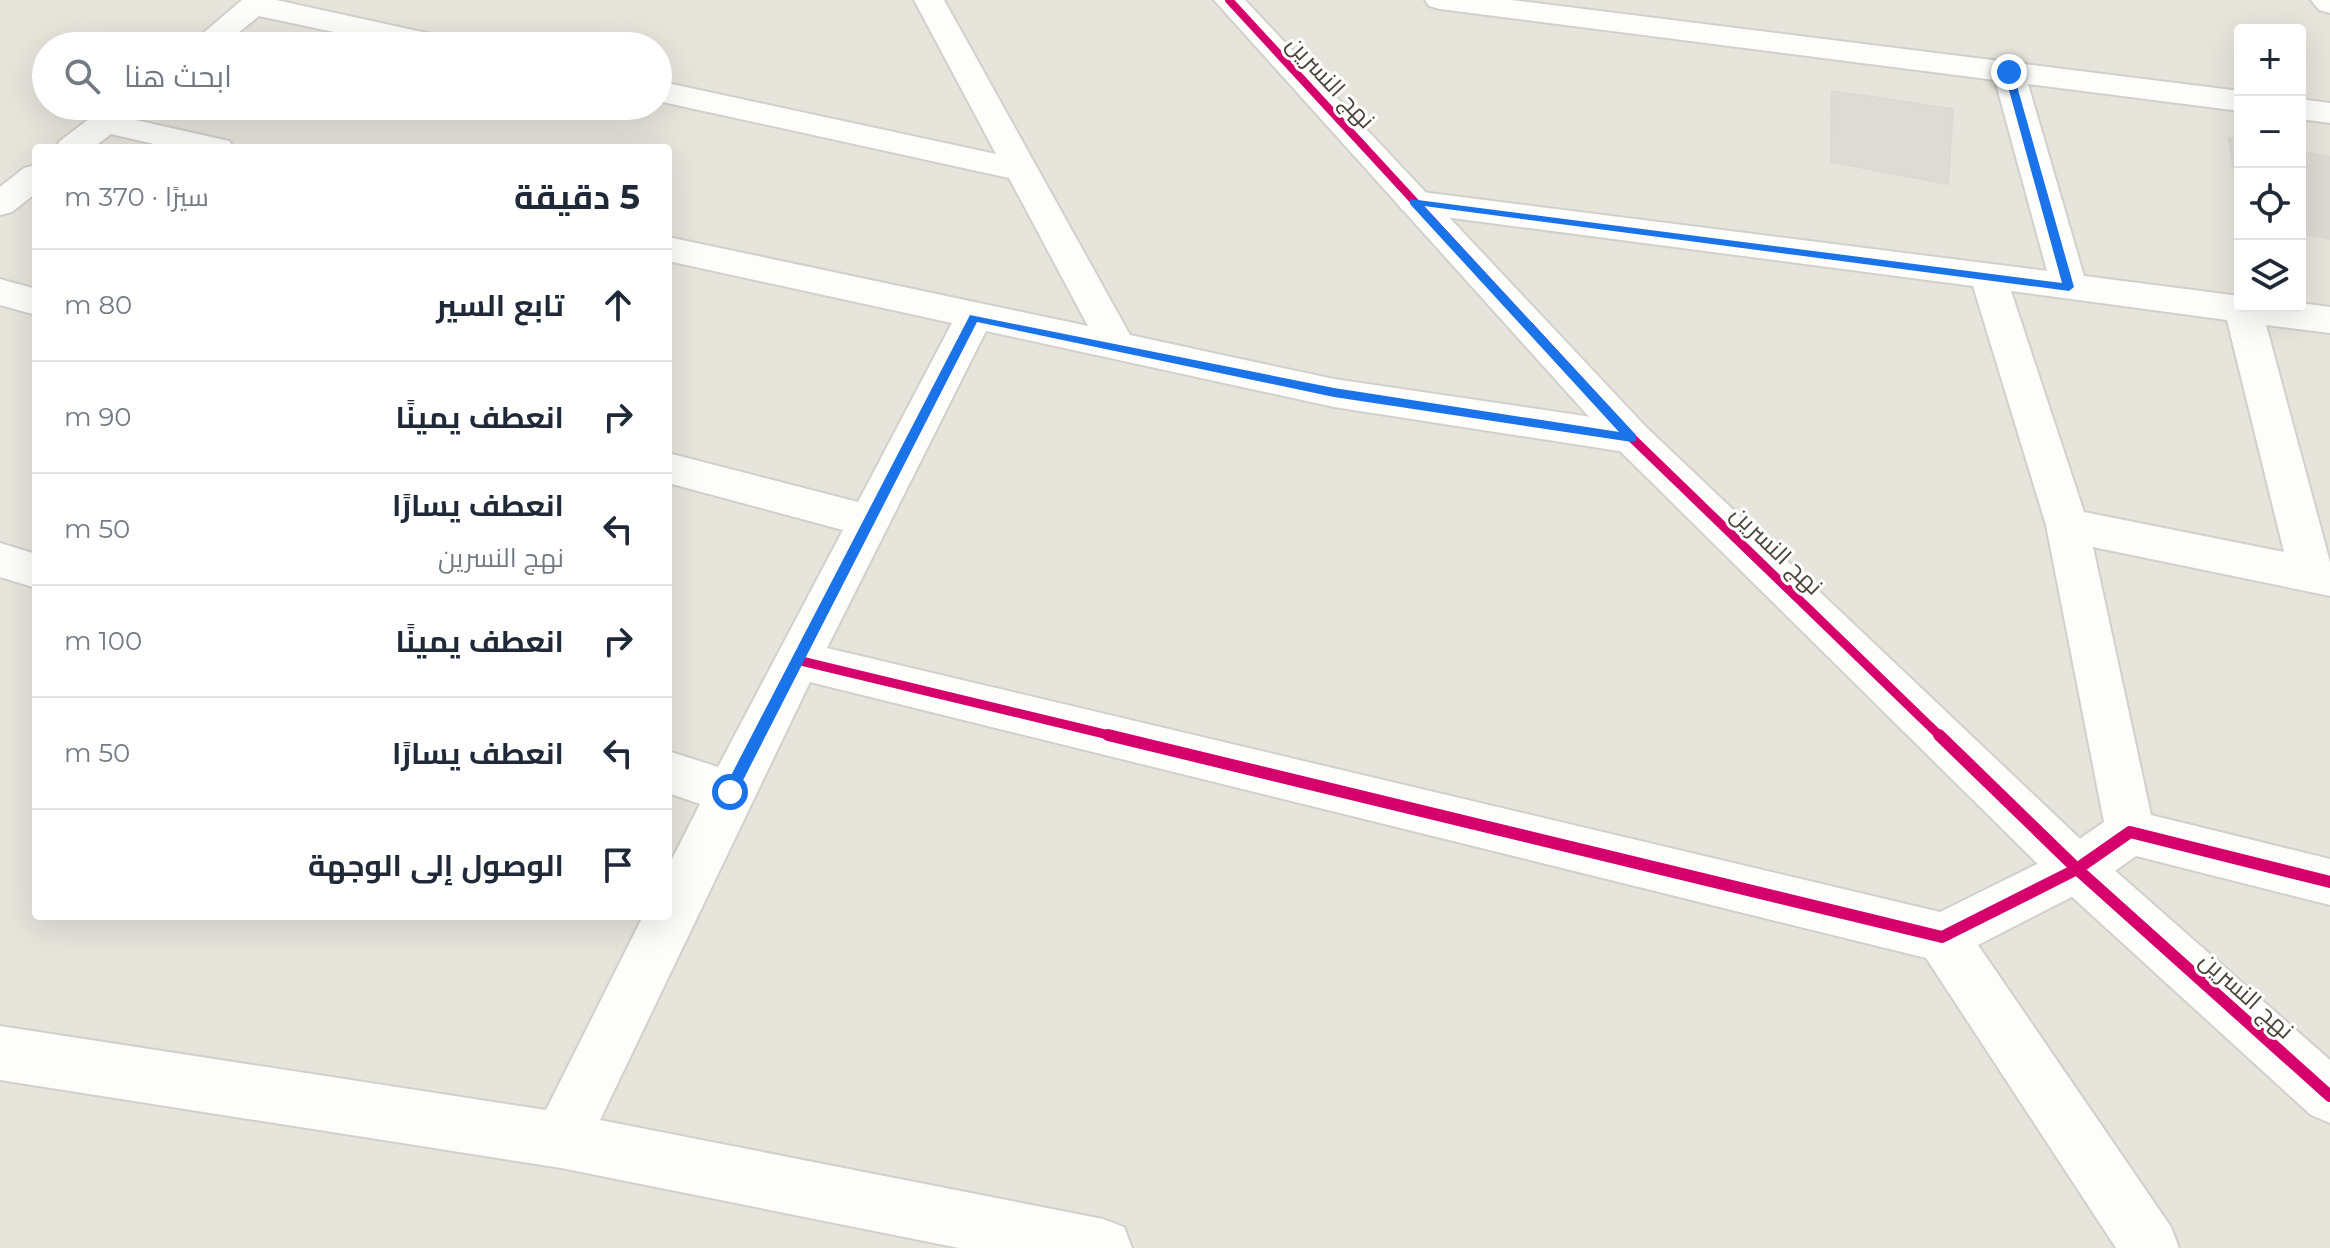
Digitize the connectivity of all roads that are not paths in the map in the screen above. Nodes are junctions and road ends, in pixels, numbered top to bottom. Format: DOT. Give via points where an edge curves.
graph roads {
  1 [pos="929,0"];
  2 [pos="1229,0"];
  3 [pos="1440,0"];
  4 [pos="1687,0"];
  5 [pos="257,3"];
  6 [pos="1684,31"];
  7 [pos="221,32"];
  8 [pos="382,32"];
  9 [pos="2009,72"];
  10 [pos="672,94"];
  11 [pos="2234,100"];
  12 [pos="2306,110"];
  13 [pos="2330,113"];
  14 [pos="108,120"];
  15 [pos="134,120"];
  16 [pos="77,144"];
  17 [pos="205,144"];
  18 [pos="1022,170"];
  19 [pos="32,179"];
  20 [pos="3,199"];
  21 [pos="1414,202"];
  22 [pos="672,250"];
  23 [pos="1988,276"];
  24 [pos="2069,287"];
  25 [pos="0,292"];
  26 [pos="32,301"];
  27 [pos="2234,307"];
  28 [pos="2244,312"];
  29 [pos="2272,312"];
  30 [pos="974,317"];
  31 [pos="2330,320"];
  32 [pos="1117,346"];
  33 [pos="1632,438"];
  34 [pos="672,469"];
  35 [pos="869,521"];
  36 [pos="2067,525"];
  37 [pos="0,560"];
  38 [pos="32,570"];
  39 [pos="2320,577"];
  40 [pos="797,660"];
  41 [pos="672,773"];
  42 [pos="730,792"];
  43 [pos="2130,832"];
  44 [pos="2077,869"];
  45 [pos="2330,882"];
  46 [pos="672,911"];
  47 [pos="668,920"];
  48 [pos="1942,937"];
  49 [pos="0,1053"];
  50 [pos="2330,1096"];
  51 [pos="561,1140"];
  52 [pos="1103,1248"];
  53 [pos="2150,1248"];
  1 -- 18 [label="street"];
  2 -- 21 [label="street, نهج النسرين"];
  3 -- 6 [label="street"];
  4 -- 6 [label="street"];
  5 -- 7 [label="street"];
  5 -- 8 [label="street"];
  6 -- 9 [label="street"];
  9 -- 11 [label="street"];
  9 -- 24 [label="street"];
  10 -- 18 [label="street"];
  12 -- 13 [label="street"];
  14 -- 16 [label="street"];
  15 -- 17 [label="street"];
  18 -- 32 [label="street"];
  19 -- 20 [label="street"];
  21 -- 23 [label="street"];
  21 -- 33 [label="street, نهج النسرين"];
  22 -- 30 [label="street"];
  23 -- 24 [label="street"];
  23 -- 36 [label="street"];
  24 -- 27 [label="street"];
  25 -- 26 [label="street"];
  28 -- 39 [label="street"];
  29 -- 31 [label="street"];
  30 -- 32 [label="street"];
  30 -- 35 [label="street"];
  32 -- 33 [label="street" via="1334,393"];
  33 -- 44 [label="street, نهج النسرين"];
  34 -- 35 [label="street"];
  35 -- 40 [label="street"];
  36 -- 39 [label="street"];
  36 -- 43 [label="street"];
  37 -- 38 [label="street"];
  40 -- 42 [label="street"];
  40 -- 48 [label="street"];
  41 -- 42 [label="street"];
  42 -- 46 [label="street"];
  43 -- 44 [label="street"];
  43 -- 45 [label="street"];
  44 -- 48 [label="street"];
  44 -- 50 [label="street, نهج النسرين"];
  47 -- 51 [label="street"];
  48 -- 53 [label="street"];
  49 -- 51 [label="street"];
  51 -- 52 [label="street"];
}
